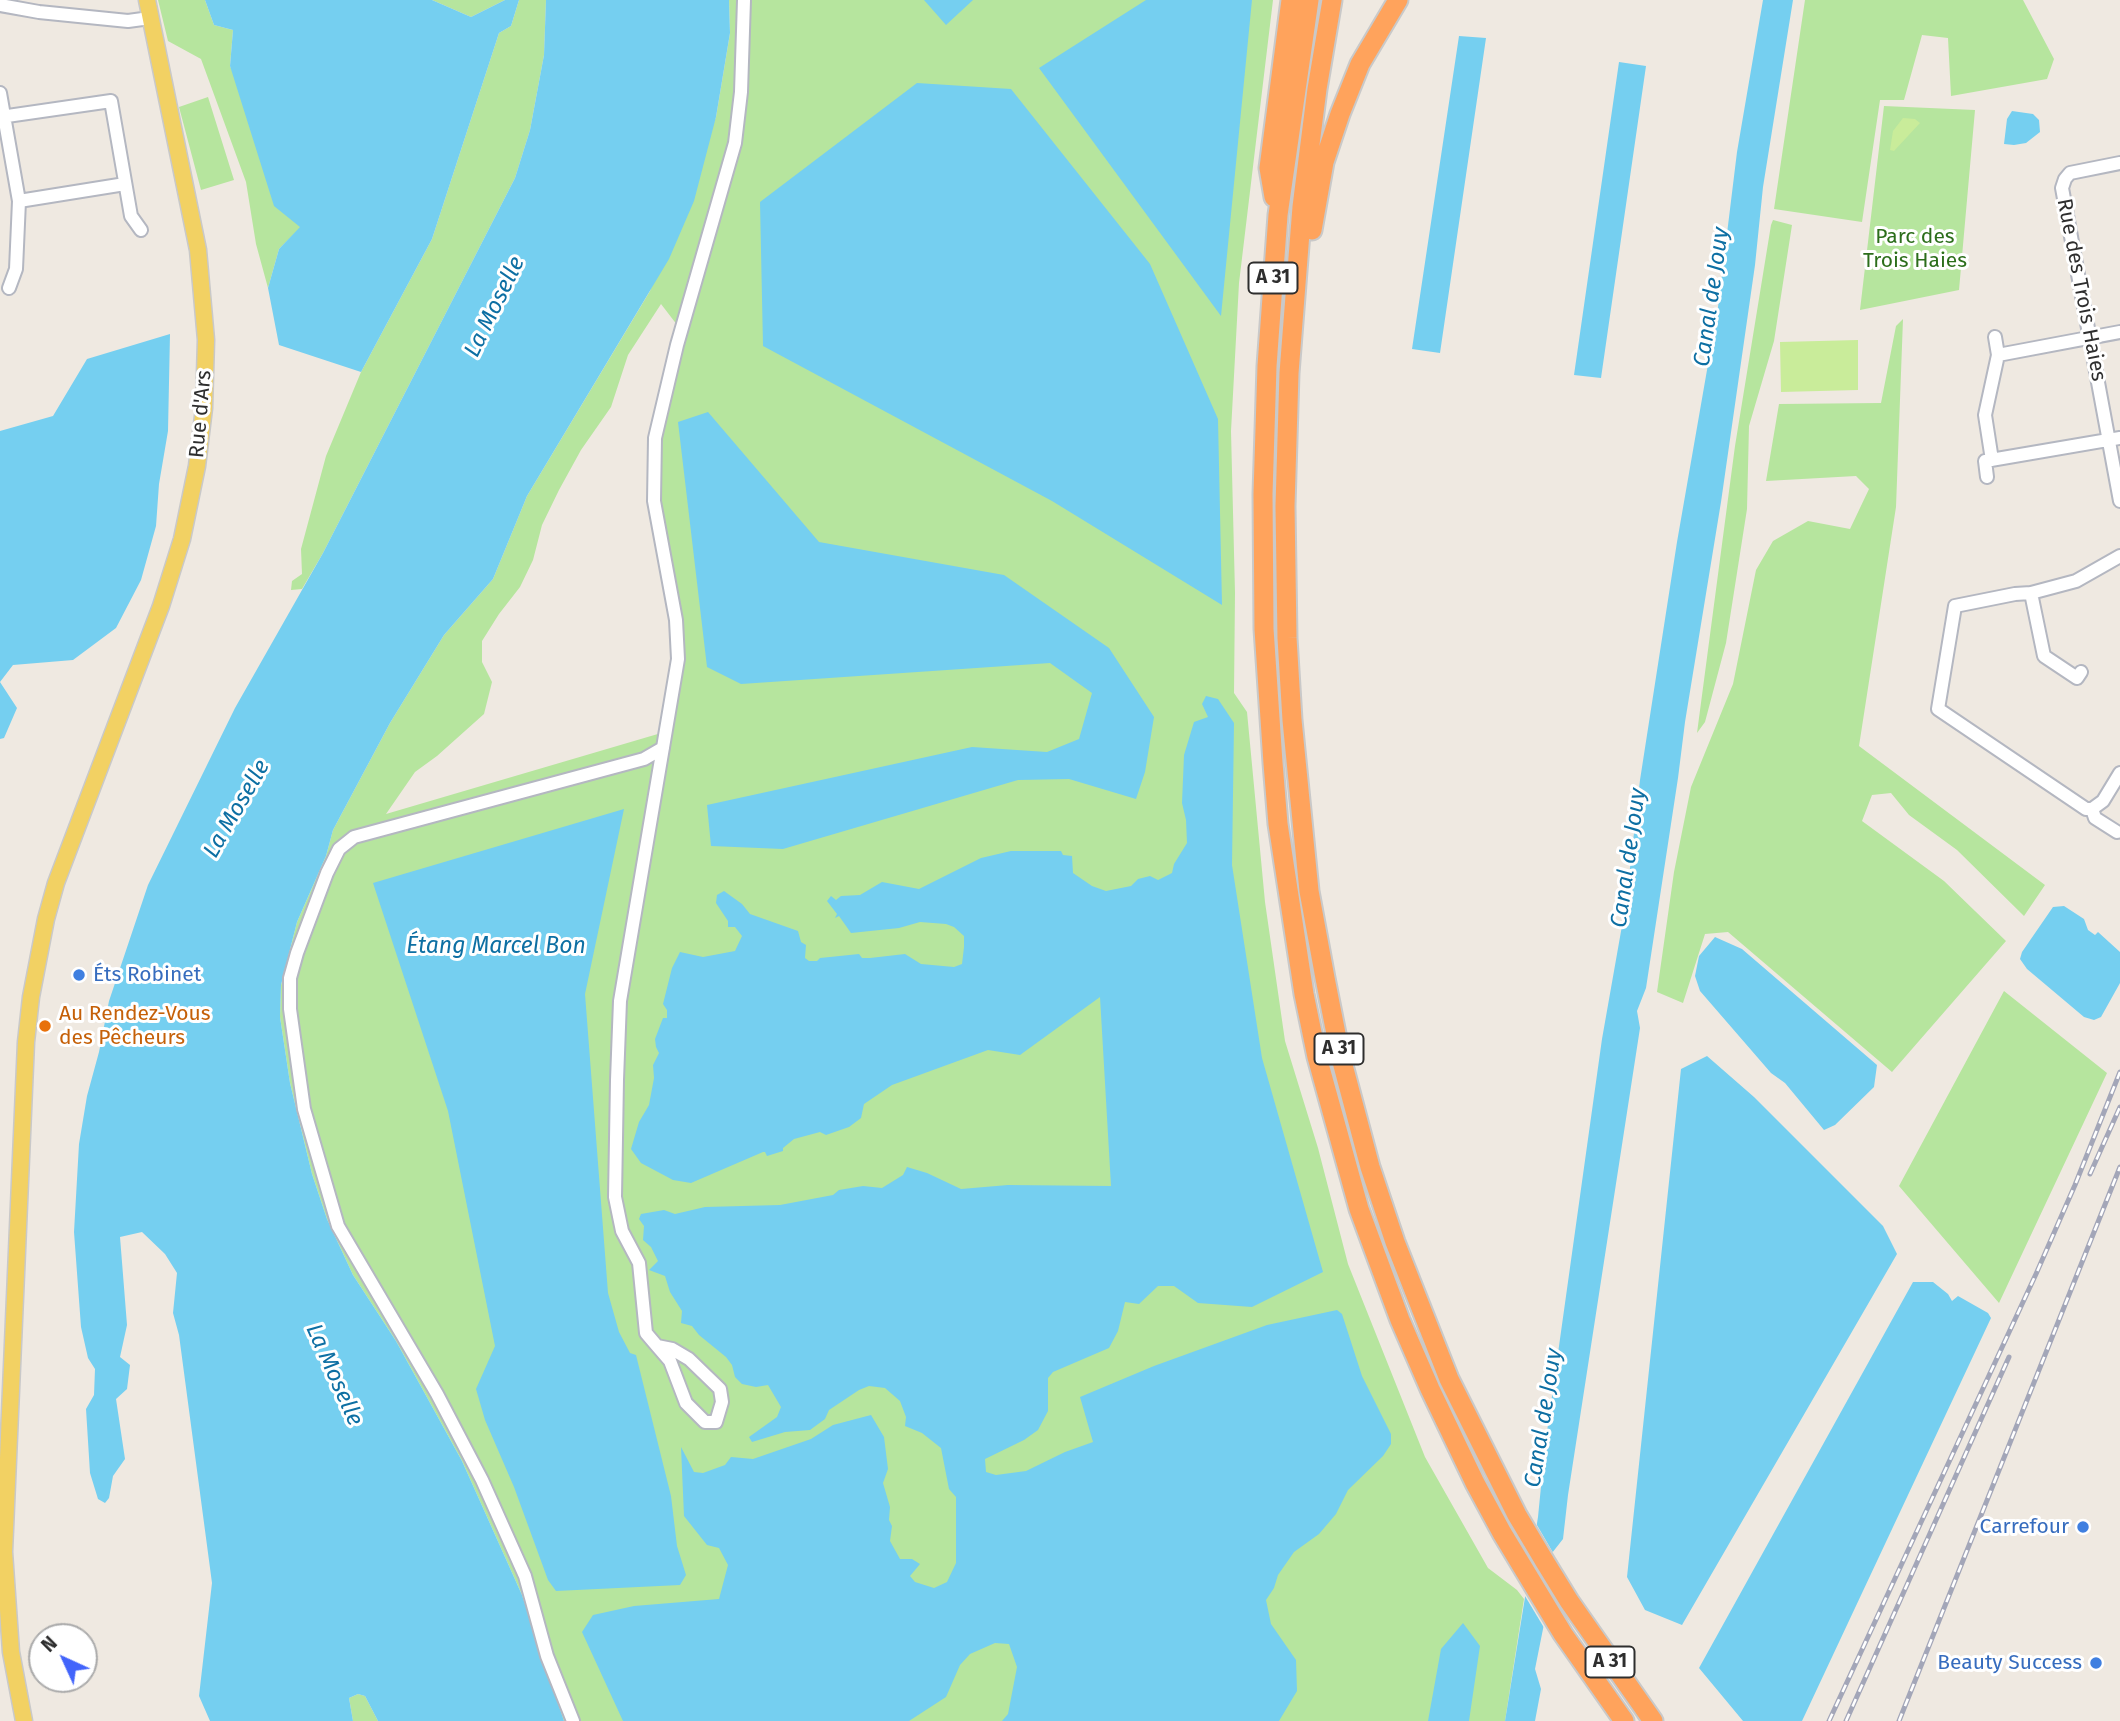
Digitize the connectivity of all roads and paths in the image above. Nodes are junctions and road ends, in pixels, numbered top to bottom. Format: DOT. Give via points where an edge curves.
graph roads {
  1 [pos="147,0"];
  2 [pos="744,0"];
  3 [pos="1291,0"];
  4 [pos="1309,0"];
  5 [pos="1332,0"];
  6 [pos="1398,0"];
  7 [pos="0,5"];
  8 [pos="150,18"];
  9 [pos="0,93"];
  10 [pos="3,117"];
  11 [pos="2120,163"];
  12 [pos="125,184"];
  13 [pos="19,201"];
  14 [pos="1278,215"];
  15 [pos="141,230"];
  16 [pos="9,288"];
  17 [pos="2120,332"];
  18 [pos="1995,337"];
  19 [pos="2091,337"];
  20 [pos="1998,355"];
  21 [pos="1289,373"];
  22 [pos="2114,439"];
  23 [pos="1992,460"];
  24 [pos="1987,477"];
  25 [pos="2120,501"];
  26 [pos="2120,556"];
  27 [pos="2031,593"];
  28 [pos="2081,672"];
  29 [pos="663,748"];
  30 [pos="2120,773"];
  31 [pos="2092,808"];
  32 [pos="2117,832"];
  33 [pos="657,1346"];
  34 [pos="4,1479"];
  35 [pos="24,1721"];
  36 [pos="573,1721"];
  37 [pos="1624,1721"];
  38 [pos="1653,1721"];
  1 -- 8 [label="main road, Rue d'Ars"];
  2 -- 29 [label="street" via="735,143 655,438 654,501 676,620 678,659"];
  3 -- 14 [label="highway" via="1269,168"];
  4 -- 14 [label="highway, A 31"];
  5 -- 21 [label="highway, A 31" via="1303,195"];
  6 -- 21 [label="highway" via="1360,64 1324,162"];
  7 -- 8 [label="street" via="128,21"];
  8 -- 34 [label="main road, Rue d'Ars" via="198,250 206,340 204,408 182,538 161,606 46,919 27,1032"];
  9 -- 10 [label="street"];
  10 -- 12 [label="street" via="111,101"];
  10 -- 13 [label="street"];
  11 -- 19 [label="street, Rue des Trois Haies" via="2070,173 2062,188"];
  12 -- 13 [label="street"];
  12 -- 15 [label="street" via="131,216"];
  13 -- 16 [label="street" via="16,269"];
  14 -- 37 [label="highway, A 31" via="1267,366 1263,569 1278,824 1317,1057 1359,1209 1430,1390 1502,1533 1563,1634"];
  17 -- 19 [label="street"];
  18 -- 20 [label="street"];
  19 -- 20 [label="street"];
  19 -- 22 [label="street, Rue des Trois Haies"];
  20 -- 23 [label="street" via="1985,415"];
  21 -- 38 [label="highway, A 31" via="1285,552 1292,720 1310,891 1354,1112 1395,1242 1449,1379 1517,1515 1569,1601"];
  22 -- 23 [label="street"];
  22 -- 25 [label="street, Rue des Trois Haies"];
  23 -- 24 [label="street" via="1985,461"];
  26 -- 27 [label="street" via="2076,581"];
  27 -- 28 [label="street" via="2044,656 2077,678"];
  27 -- 31 [label="street" via="1955,606 1938,709 2079,806"];
  29 -- 33 [label="street" via="620,1001 615,1197 622,1231 639,1264 646,1333"];
  29 -- 36 [label="street" via="644,759 354,837 339,849 327,873 290,978 304,1109 338,1226 438,1394 482,1480 525,1576 547,1656"];
  30 -- 31 [label="street" via="2103,801"];
  31 -- 32 [label="street" via="2095,818"];
  33 -- 33 [label="street" via="670,1361 686,1403 705,1422 716,1422 722,1402 720,1389 689,1359"];
  34 -- 35 [label="main road, Rue d'Ars" via="5,1585"];
}
